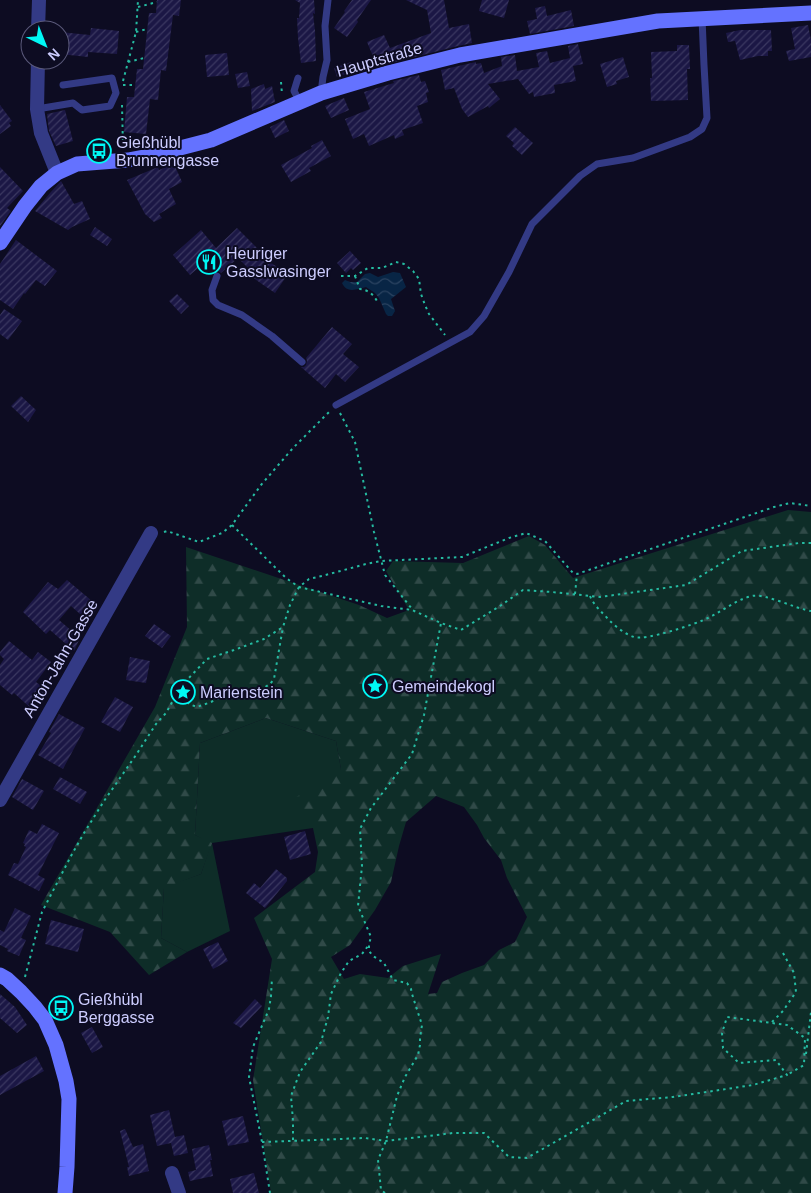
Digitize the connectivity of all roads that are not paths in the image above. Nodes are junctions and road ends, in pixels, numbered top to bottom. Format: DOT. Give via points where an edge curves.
graph roads {
  1 [pos="39,0"];
  2 [pos="328,0"];
  3 [pos="811,13"];
  4 [pos="702,18"];
  5 [pos="38,20"];
  6 [pos="38,70"];
  7 [pos="298,78"];
  8 [pos="64,85"];
  9 [pos="320,93"];
  10 [pos="300,102"];
  11 [pos="37,109"];
  12 [pos="57,173"];
  13 [pos="0,243"];
  14 [pos="217,276"];
  15 [pos="302,362"];
  16 [pos="336,405"];
  17 [pos="151,533"];
  18 [pos="0,800"];
  19 [pos="0,975"];
  20 [pos="172,1173"];
  21 [pos="65,1193"];
  22 [pos="178,1193"];
  1 -- 5 [label="street"];
  2 -- 9 [label="lane" via="325,26 327,60"];
  3 -- 4 [label="street, Hauptstraße"];
  4 -- 9 [label="street, Hauptstraße" via="658,22 460,55"];
  4 -- 16 [label="lane" via="707,118 702,129 690,137 633,158 597,164 580,176 532,224 484,316 470,332"];
  6 -- 11 [label="street"];
  7 -- 10 [label="lane" via="294,91"];
  8 -- 11 [label="lane" via="112,78 116,94 110,106 82,110 73,103"];
  9 -- 10 [label="street, Hauptstraße"];
  10 -- 12 [label="street, Hauptstraße" via="211,140 128,160 77,164"];
  11 -- 12 [label="street" via="40,133"];
  12 -- 13 [label="street, Hauptstraße" via="41,186"];
  14 -- 15 [label="lane" via="212,290 213,300 218,306 242,315"];
  17 -- 18 [label="street, Anton-Jahn-Gasse"];
  19 -- 21 [label="street" via="22,992 45,1020 56,1045 69,1099"];
  20 -- 22 [label="street"];
}
